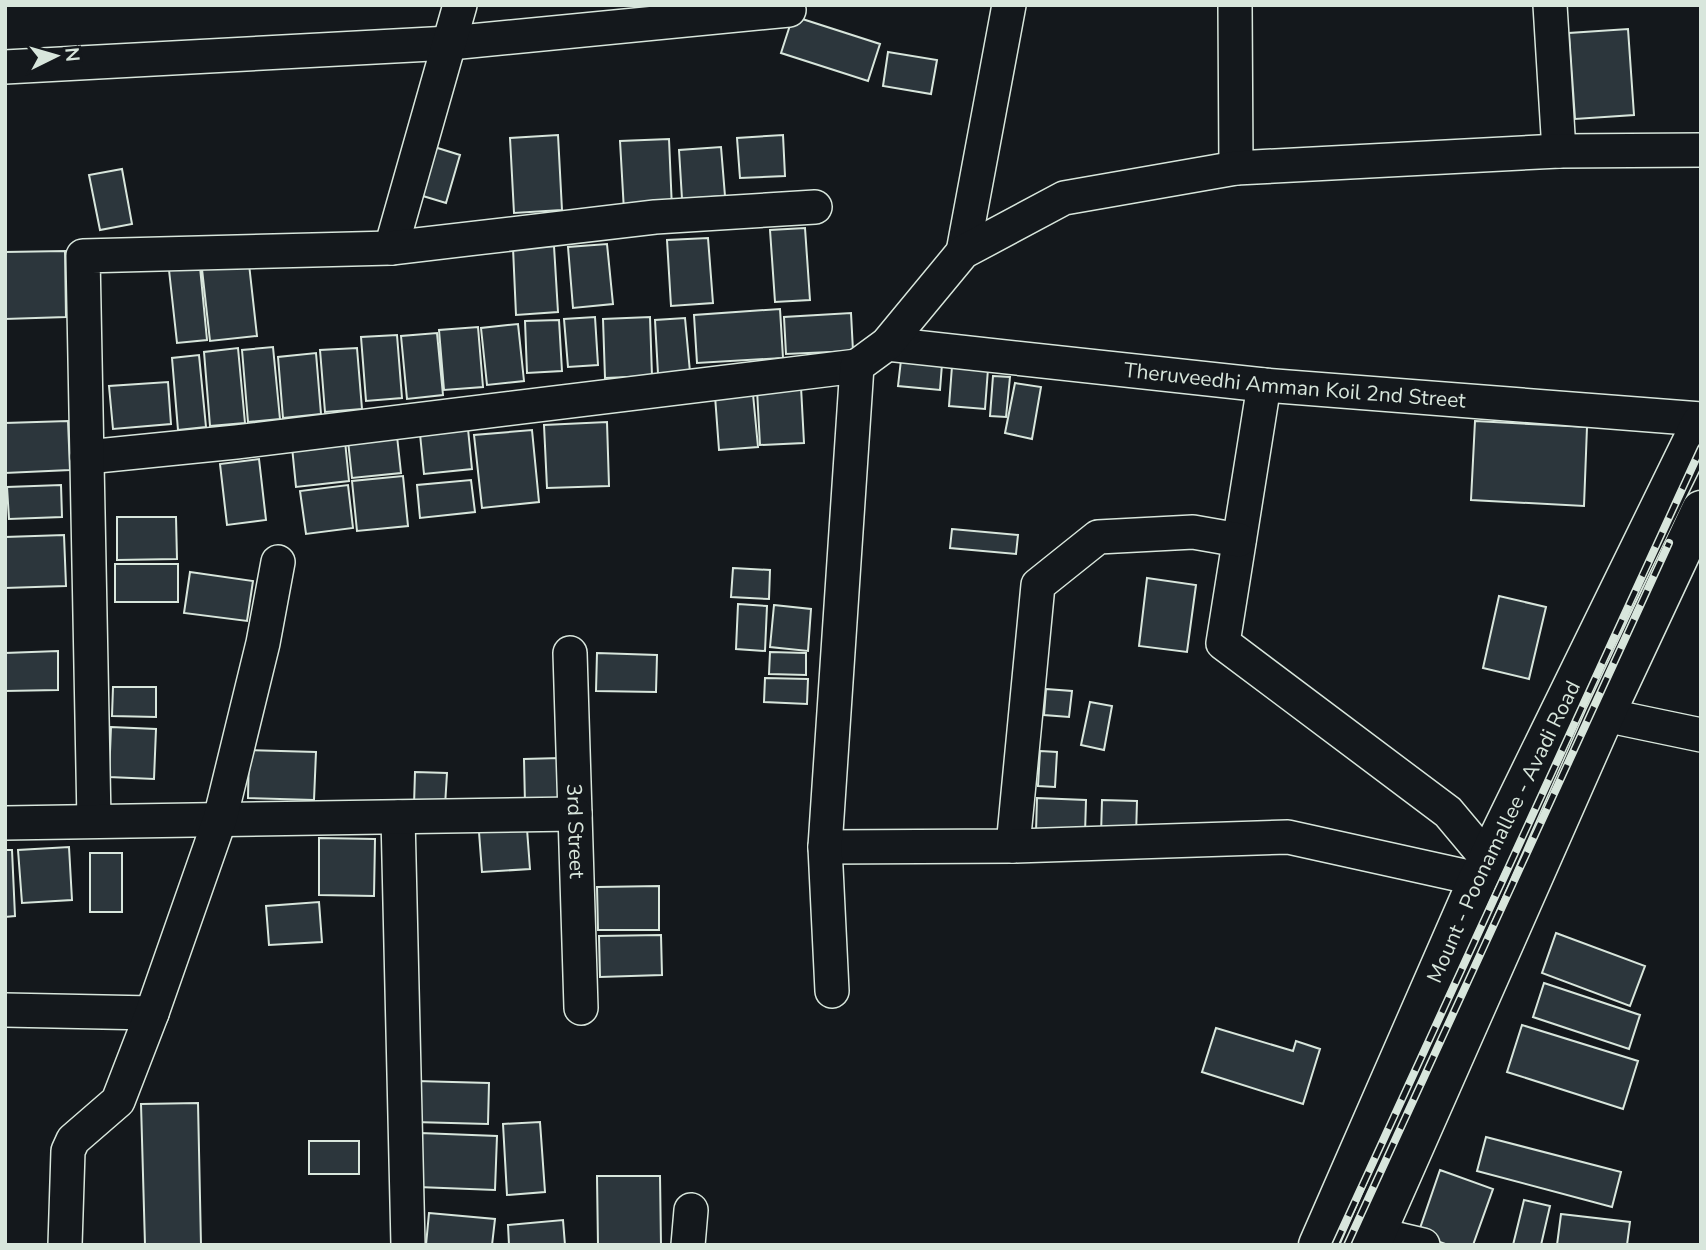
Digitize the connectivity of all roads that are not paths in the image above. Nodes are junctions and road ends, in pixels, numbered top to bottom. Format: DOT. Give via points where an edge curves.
graph roads {
  1 [pos="460,5"];
  2 [pos="1009,5"];
  3 [pos="1235,5"];
  4 [pos="1550,5"];
  5 [pos="789,10"];
  6 [pos="450,43"];
  7 [pos="5,67"];
  8 [pos="1701,150"];
  9 [pos="1559,151"];
  10 [pos="1236,168"];
  11 [pos="815,207"];
  12 [pos="391,248"];
  13 [pos="963,252"];
  14 [pos="887,344"];
  15 [pos="857,366"];
  16 [pos="1264,385"];
  17 [pos="1701,421"];
  18 [pos="87,457"];
  19 [pos="1701,510"];
  20 [pos="1239,540"];
  21 [pos="278,562"];
  22 [pos="1619,590"];
  23 [pos="1655,607"];
  24 [pos="570,653"];
  25 [pos="1605,715"];
  26 [pos="1701,735"];
  27 [pos="575,814"];
  28 [pos="398,817"];
  29 [pos="220,819"];
  30 [pos="93,821"];
  31 [pos="5,823"];
  32 [pos="1013,846"];
  33 [pos="825,847"];
  34 [pos="1483,870"];
  35 [pos="832,991"];
  36 [pos="581,1008"];
  37 [pos="5,1010"];
  38 [pos="152,1013"];
  39 [pos="1347,1181"];
  40 [pos="691,1210"];
  41 [pos="1379,1228"];
  42 [pos="65,1245"];
  43 [pos="408,1245"];
  44 [pos="688,1245"];
  45 [pos="1318,1245"];
  46 [pos="1423,1245"];
  1 -- 6 [label="street"];
  2 -- 13 [label="street"];
  3 -- 10 [label="street"];
  4 -- 9 [label="street"];
  5 -- 6 [label="street"];
  6 -- 7 [label="street"];
  6 -- 12 [label="street"];
  8 -- 9 [label="street"];
  9 -- 10 [label="street"];
  10 -- 13 [label="street" via="1064,198"];
  11 -- 12 [label="street" via="654,217"];
  12 -- 18 [label="street" via="83,256"];
  13 -- 14 [label="street"];
  14 -- 15 [label="street"];
  14 -- 16 [label="street, Theruveedhi Amman Koil 2nd Street"];
  15 -- 18 [label="street" via="236,443"];
  15 -- 33 [label="street"];
  16 -- 17 [label="street, Theruveedhi Amman Koil 2nd Street"];
  16 -- 20 [label="street"];
  17 -- 22 [label="main road, Mount - Poonamallee - Avadi Road"];
  18 -- 30 [label="street"];
  19 -- 23 [label="main road, Mount - Poonamallee - Avadi Road"];
  20 -- 32 [label="street" via="1193,531 1098,537 1038,586"];
  20 -- 34 [label="street" via="1223,643 1448,812"];
  21 -- 29 [label="street"];
  22 -- 23 [label="main road"];
  22 -- 34 [label="main road, Mount - Poonamallee - Avadi Road"];
  23 -- 25 [label="main road, Mount - Poonamallee - Avadi Road"];
  24 -- 27 [label="street, 3rd Street"];
  25 -- 26 [label="street"];
  25 -- 41 [label="main road, Mount - Poonamallee - Avadi Road"];
  27 -- 28 [label="street"];
  27 -- 36 [label="street, 3rd Street"];
  28 -- 29 [label="street"];
  28 -- 43 [label="street"];
  29 -- 30 [label="street"];
  29 -- 38 [label="street"];
  30 -- 31 [label="street"];
  32 -- 33 [label="street"];
  32 -- 34 [label="street" via="1288,837"];
  33 -- 35 [label="street"];
  34 -- 39 [label="main road, Mount - Poonamallee - Avadi Road"];
  37 -- 38 [label="street"];
  38 -- 42 [label="street" via="118,1101 73,1140 68,1151"];
  39 -- 41 [label="main road"];
  39 -- 45 [label="main road, Mount - Poonamallee - Avadi Road"];
  40 -- 44 [label="street"];
  41 -- 46 [label="street"];
}
